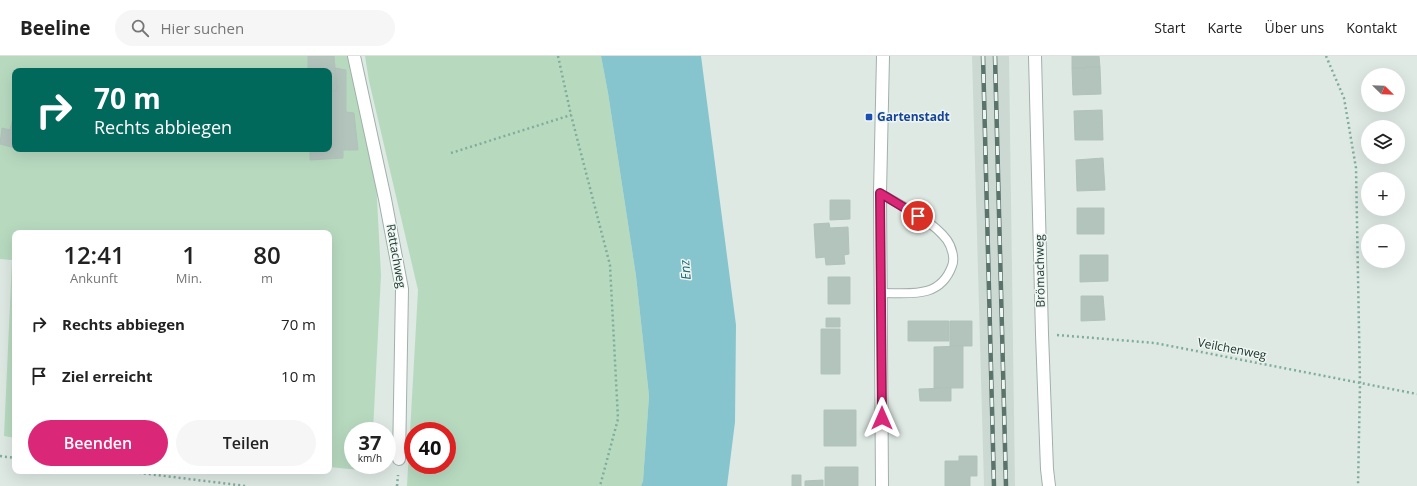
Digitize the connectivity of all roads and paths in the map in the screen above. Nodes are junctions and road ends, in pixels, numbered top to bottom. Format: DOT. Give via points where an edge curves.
graph roads {
  1 [pos="354,56"];
  2 [pos="558,56"];
  3 [pos="882,56"];
  4 [pos="1036,56"];
  5 [pos="1326,56"];
  6 [pos="571,116"];
  7 [pos="451,153"];
  8 [pos="880,193"];
  9 [pos="882,293"];
  10 [pos="1042,334"];
  11 [pos="1360,384"];
  12 [pos="1417,394"];
  13 [pos="0,456"];
  14 [pos="12,458"];
  15 [pos="399,459"];
  16 [pos="148,474"];
  17 [pos="246,486"];
  18 [pos="600,486"];
  19 [pos="882,486"];
  20 [pos="1049,486"];
  21 [pos="1358,486"];
  1 -- 15 [label="street, Rattachweg" via="402,289"];
  2 -- 6 [label="path"];
  3 -- 8 [label="street"];
  4 -- 10 [label="street, Brömachweg"];
  5 -- 11 [label="path" via="1344,98 1356,168"];
  6 -- 7 [label="path"];
  6 -- 18 [label="path" via="610,265 618,419"];
  8 -- 9 [label="street"];
  8 -- 9 [label="lane" via="937,230 948,241 953,263 948,276 933,290 919,293"];
  9 -- 19 [label="street"];
  10 -- 11 [label="path, Veilchenweg" via="1155,343"];
  10 -- 20 [label="street, Brömachweg"];
  11 -- 12 [label="path, Veilchenweg"];
  11 -- 21 [label="path"];
  13 -- 14 [label="path"];
  16 -- 17 [label="path"];
}
